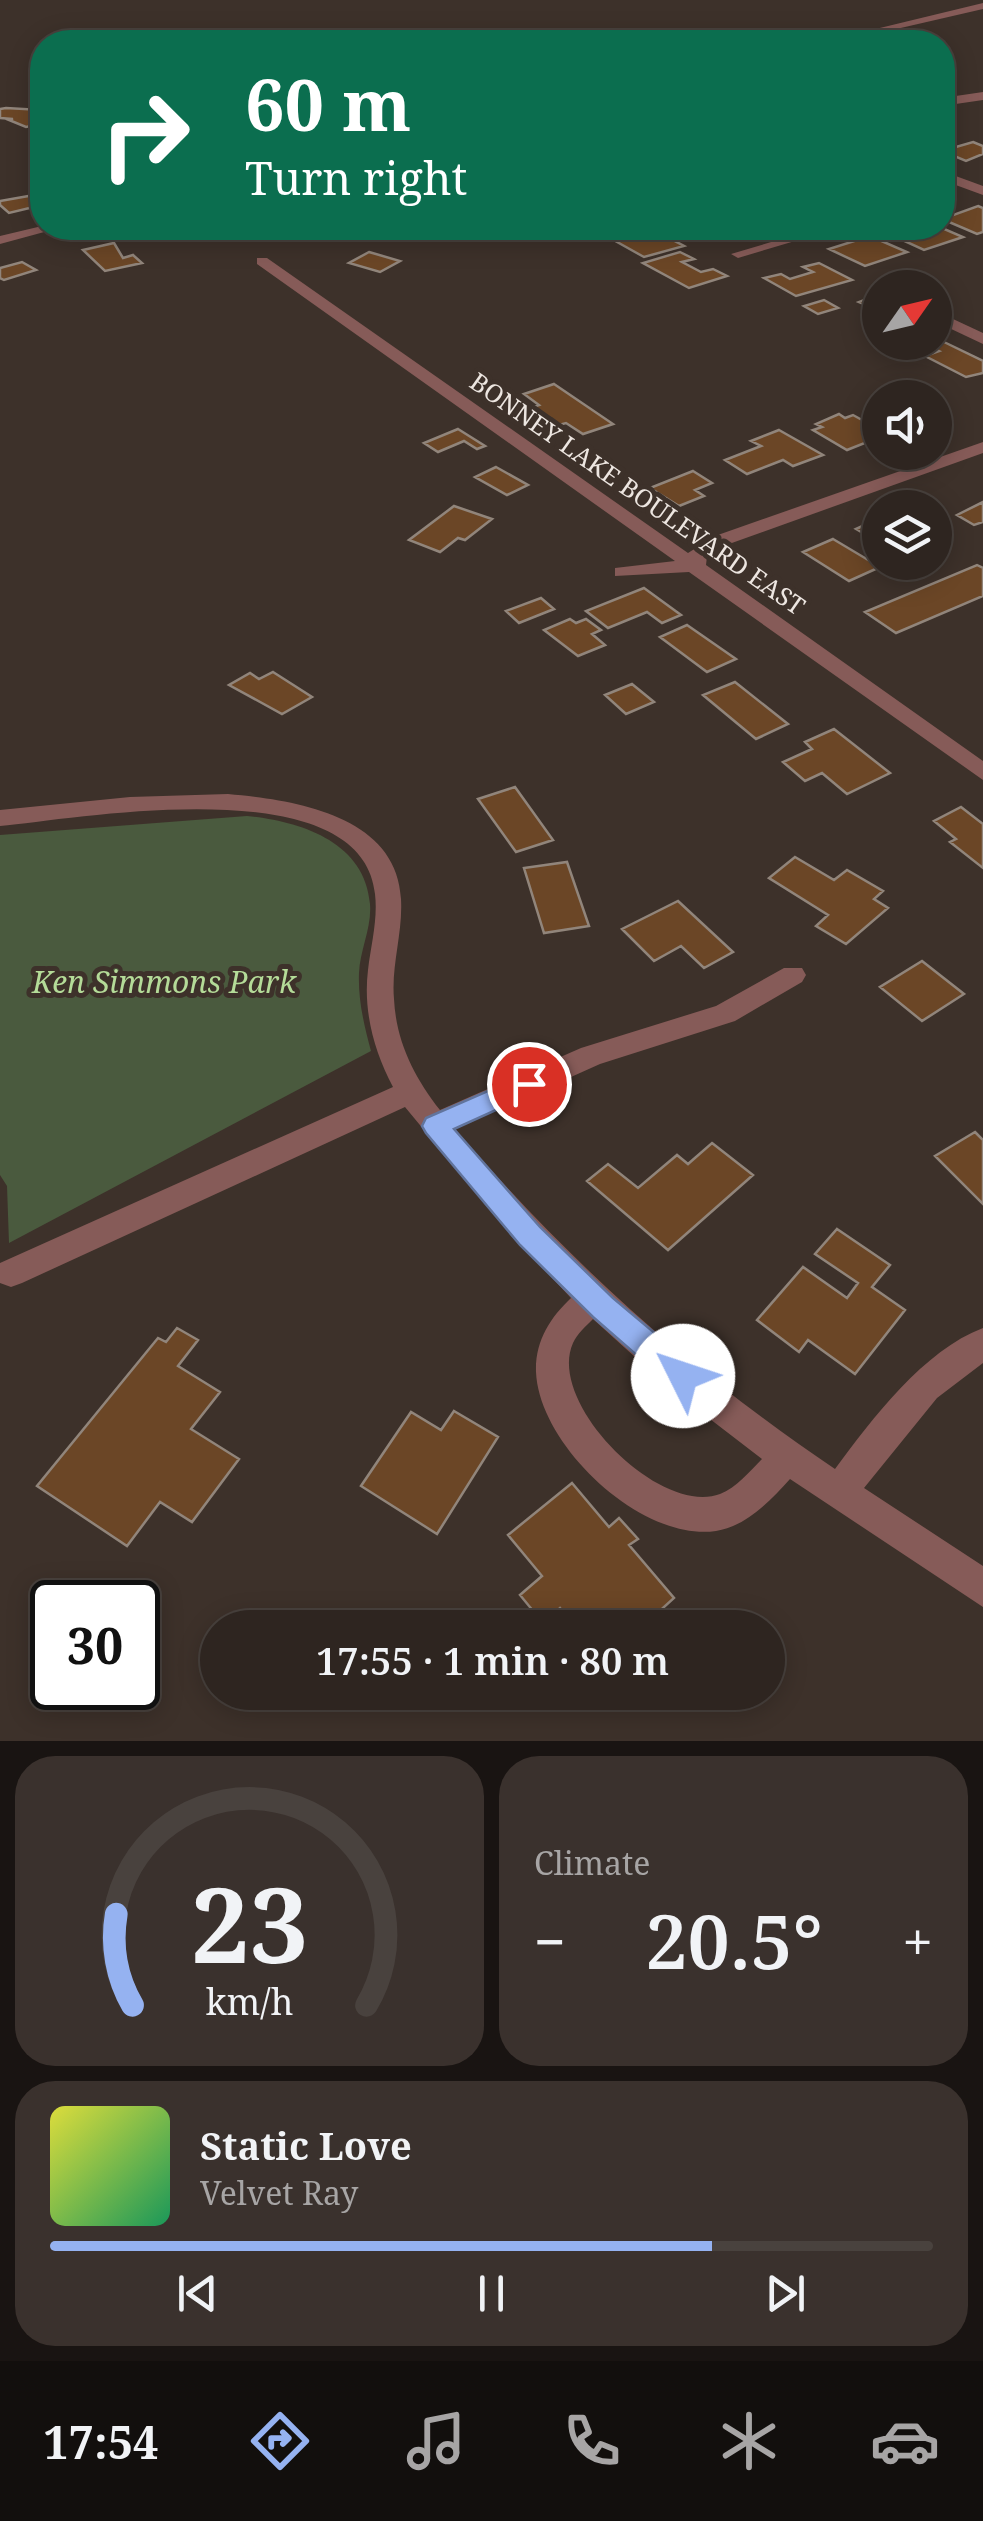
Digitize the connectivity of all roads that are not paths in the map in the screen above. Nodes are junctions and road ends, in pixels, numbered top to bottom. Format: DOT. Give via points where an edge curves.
graph roads {
  1 [pos="983,6"];
  2 [pos="942,15"];
  3 [pos="970,22"];
  4 [pos="879,30"];
  5 [pos="983,96"];
  6 [pos="955,100"];
  7 [pos="955,180"];
  8 [pos="983,191"];
  9 [pos="30,233"];
  10 [pos="0,240"];
  11 [pos="789,240"];
  12 [pos="738,254"];
  13 [pos="262,261"];
  14 [pos="953,324"];
  15 [pos="983,338"];
  16 [pos="983,447"];
  17 [pos="696,565"];
  18 [pos="622,572"];
  19 [pos="983,772"];
  20 [pos="0,818"];
  21 [pos="793,975"];
  22 [pos="411,1092"];
  23 [pos="435,1126"];
  24 [pos="11,1273"];
  25 [pos="592,1298"];
  26 [pos="983,1343"];
  27 [pos="789,1456"];
  28 [pos="840,1491"];
  29 [pos="983,1588"];
  1 -- 2 [label="street"];
  2 -- 3 [label="street"];
  2 -- 4 [label="street"];
  5 -- 6 [label="street"];
  7 -- 8 [label="street"];
  9 -- 10 [label="street"];
  11 -- 12 [label="street"];
  13 -- 17 [label="street, BONNEY LAKE BOULEVARD EAST"];
  14 -- 15 [label="street"];
  16 -- 17 [label="street" via="710,546 696,556"];
  17 -- 18 [label="street"];
  17 -- 19 [label="street, BONNEY LAKE BOULEVARD EAST"];
  20 -- 22 [label="street" via="257,803 347,832 375,856 384,875 388,938 381,999 392,1058"];
  21 -- 23 [label="street" via="725,1014 591,1056"];
  22 -- 23 [label="street"];
  22 -- 24 [label="street"];
  23 -- 25 [label="street"];
  25 -- 27 [label="street"];
  25 -- 27 [label="street" via="554,1348 556,1391 584,1443 621,1481 674,1513 718,1514"];
  26 -- 28 [label="street" via="925,1387"];
  27 -- 28 [label="street"];
  28 -- 29 [label="street"];
}
